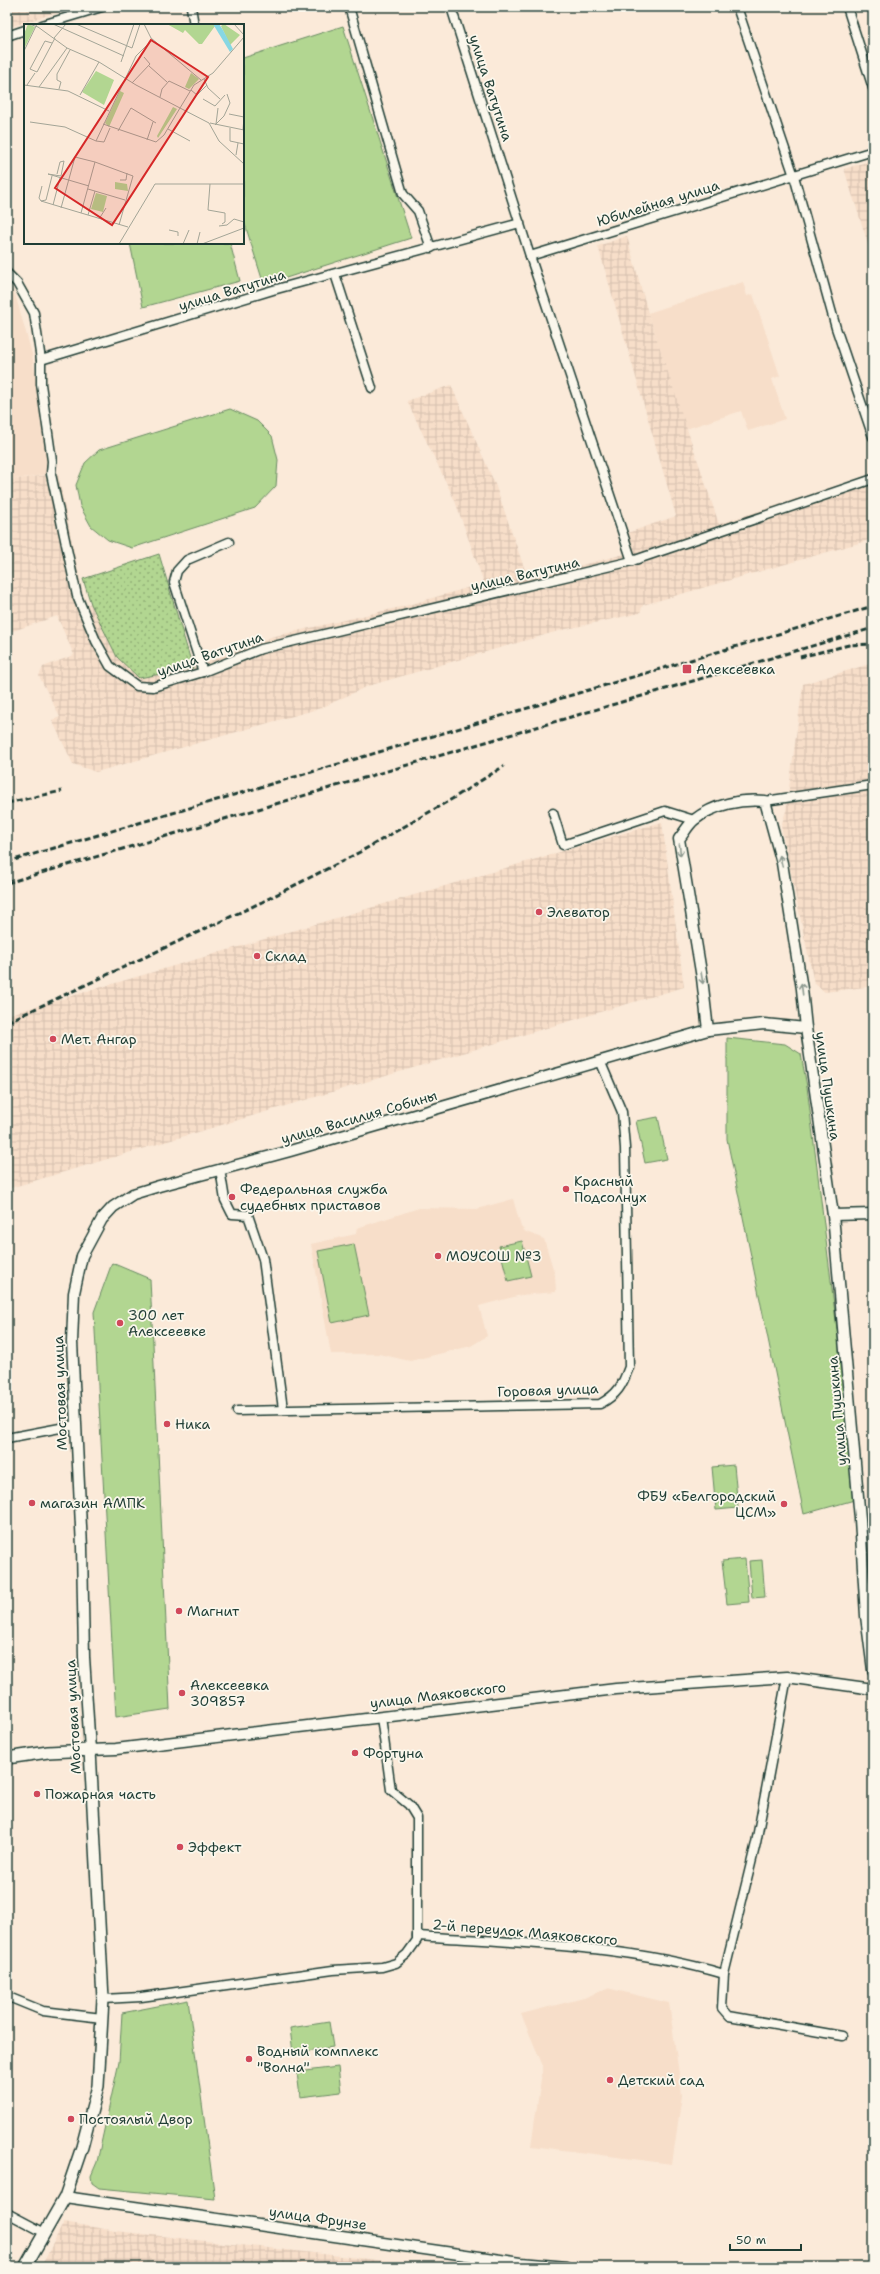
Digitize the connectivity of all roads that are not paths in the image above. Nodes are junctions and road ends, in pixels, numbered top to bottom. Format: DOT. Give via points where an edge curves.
graph roads {
  1 [pos="102,7"];
  2 [pos="191,7"];
  3 [pos="349,7"];
  4 [pos="451,7"];
  5 [pos="737,7"];
  6 [pos="847,7"];
  7 [pos="45,24"];
  8 [pos="194,24"];
  9 [pos="24,30"];
  10 [pos="7,36"];
  11 [pos="873,88"];
  12 [pos="873,151"];
  13 [pos="794,176"];
  14 [pos="520,223"];
  15 [pos="431,248"];
  16 [pos="530,256"];
  17 [pos="7,273"];
  18 [pos="335,274"];
  19 [pos="41,360"];
  20 [pos="372,388"];
  21 [pos="873,437"];
  22 [pos="873,479"];
  23 [pos="229,542"];
  24 [pos="632,561"];
  25 [pos="203,672"];
  26 [pos="873,785"];
  27 [pos="765,801"];
  28 [pos="553,813"];
  29 [pos="694,820"];
  30 [pos="806,1028"];
  31 [pos="708,1030"];
  32 [pos="601,1063"];
  33 [pos="220,1169"];
  34 [pos="873,1214"];
  35 [pos="833,1215"];
  36 [pos="74,1293"];
  37 [pos="283,1409"];
  38 [pos="237,1410"];
  39 [pos="76,1425"];
  40 [pos="7,1438"];
  41 [pos="873,1670"];
  42 [pos="787,1676"];
  43 [pos="873,1689"];
  44 [pos="381,1717"];
  45 [pos="90,1750"];
  46 [pos="7,1758"];
  47 [pos="417,1936"];
  48 [pos="724,1974"];
  49 [pos="7,1999"];
  50 [pos="103,1999"];
  51 [pos="102,2018"];
  52 [pos="842,2036"];
  53 [pos="65,2197"];
  54 [pos="7,2213"];
  55 [pos="43,2232"];
  56 [pos="25,2267"];
  57 [pos="567,2267"];
  1 -- 7 [label="street"];
  2 -- 8 [label="street"];
  3 -- 15 [label="street" via="403,194 418,211"];
  4 -- 14 [label="street, улица Ватутина"];
  5 -- 13 [label="street"];
  6 -- 11 [label="street"];
  9 -- 10 [label="street"];
  12 -- 13 [label="street, Юбилейная улица"];
  13 -- 16 [label="street, Юбилейная улица"];
  13 -- 21 [label="street" via="836,328"];
  14 -- 15 [label="street, улица Ватутина"];
  14 -- 16 [label="street, улица Ватутина"];
  15 -- 18 [label="street, улица Ватутина"];
  16 -- 24 [label="street, улица Ватутина"];
  17 -- 19 [label="street, улица Ватутина" via="17,283 34,313"];
  18 -- 19 [label="street, улица Ватутина"];
  18 -- 20 [label="street"];
  19 -- 25 [label="street, улица Ватутина" via="40,384 52,461 51,474 77,596 96,641 110,666 137,686 153,687"];
  22 -- 24 [label="street, улица Ватутина"];
  23 -- 25 [label="street" via="186,560 177,571 174,582"];
  24 -- 25 [label="street, улица Ватутина" via="261,649"];
  26 -- 27 [label="street"];
  27 -- 29 [label="street" via="749,800 720,806"];
  30 -- 27 [label="street, улица Пушкина, one-way" via="782,863"];
  28 -- 29 [label="street" via="563,844 665,811"];
  29 -- 31 [label="street, one-way" via="679,839"];
  30 -- 31 [label="street, улица Василия Собины" via="764,1024"];
  30 -- 35 [label="street, улица Пушкина"];
  31 -- 32 [label="street, улица Василия Собины"];
  32 -- 33 [label="street, улица Василия Собины"];
  32 -- 37 [label="street, Горовая улица" via="622,1112 625,1148 629,1367 623,1383 613,1397 600,1404"];
  33 -- 36 [label="street, улица Василия Собины" via="133,1194 113,1207 102,1219 82,1256"];
  33 -- 37 [label="street" via="225,1200 232,1214 248,1215 263,1259"];
  34 -- 35 [label="street"];
  35 -- 41 [label="street, улица Пушкина" via="866,1616"];
  36 -- 39 [label="street, Мостовая улица" via="72,1342"];
  37 -- 38 [label="street, Горовая улица"];
  39 -- 40 [label="street"];
  39 -- 45 [label="street, Мостовая улица"];
  42 -- 43 [label="street, улица Маяковского"];
  42 -- 44 [label="street, улица Маяковского" via="616,1689"];
  42 -- 48 [label="street" via="756,1843"];
  44 -- 45 [label="street, улица Маяковского"];
  44 -- 47 [label="street" via="391,1790 409,1805 417,1818"];
  45 -- 46 [label="main road, улица Маяковского" via="48,1752"];
  45 -- 50 [label="main road, Мостовая улица"];
  47 -- 48 [label="street, 2-й переулок Маяковского" via="591,1948"];
  47 -- 50 [label="street" via="414,1946 402,1959 396,1964 382,1967 333,1970 141,1997"];
  48 -- 52 [label="street" via="722,2008 729,2016"];
  49 -- 51 [label="street" via="11,1998 44,2011"];
  50 -- 51 [label="main road, Мостовая улица"];
  51 -- 53 [label="main road, Мостовая улица" via="98,2086 82,2147"];
  53 -- 55 [label="main road, Мостовая улица"];
  53 -- 57 [label="street, улица Фрунзе" via="514,2262"];
  54 -- 55 [label="street"];
  55 -- 56 [label="main road, Мостовая улица"];
}
